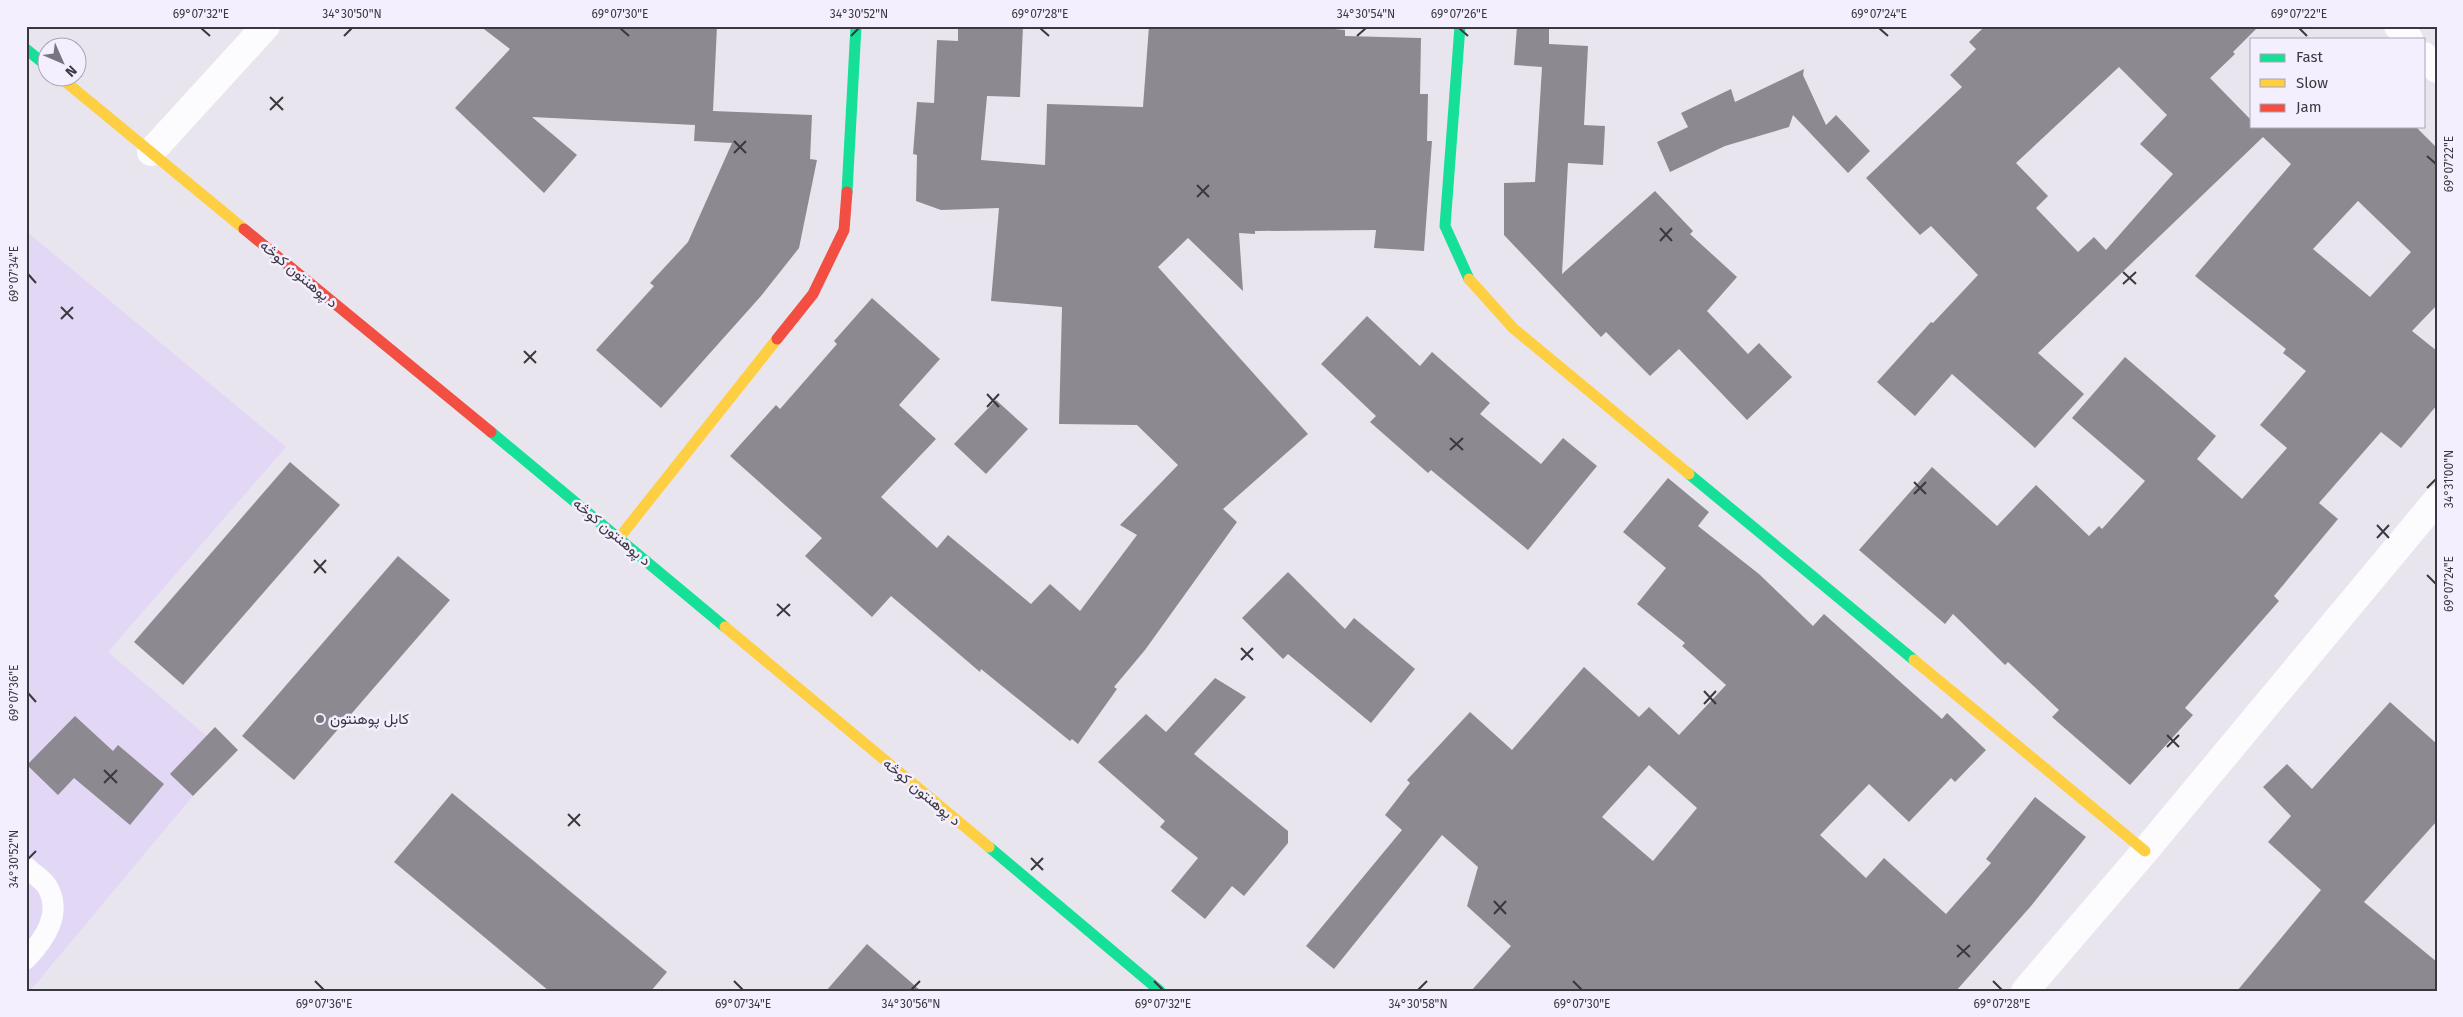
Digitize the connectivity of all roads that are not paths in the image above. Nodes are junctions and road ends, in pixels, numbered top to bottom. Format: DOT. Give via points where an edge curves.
graph roads {
  1 [pos="266,26"];
  2 [pos="856,26"];
  3 [pos="1460,26"];
  4 [pos="2398,26"];
  5 [pos="2408,38"];
  6 [pos="26,49"];
  7 [pos="2426,58"];
  8 [pos="38,59"];
  9 [pos="2437,70"];
  10 [pos="73,88"];
  11 [pos="151,152"];
  12 [pos="2437,500"];
  13 [pos="619,538"];
  14 [pos="2145,851"];
  15 [pos="26,867"];
  16 [pos="26,959"];
  17 [pos="1160,991"];
  18 [pos="2025,991"];
  1 -- 11 [label="street"];
  2 -- 13 [label="street" via="844,230 813,294"];
  3 -- 14 [label="street" via="1445,226 1467,277 1513,328"];
  4 -- 5 [label="street"];
  6 -- 8 [label="street"];
  7 -- 9 [label="street"];
  10 -- 11 [label="street, د پوهنتون کوڅه"];
  11 -- 13 [label="street, د پوهنتون کوڅه"];
  12 -- 14 [label="street"];
  13 -- 17 [label="street, د پوهنتون کوڅه"];
  14 -- 18 [label="street"];
  15 -- 16 [label="lane" via="46,886 54,912 42,942"];
}
